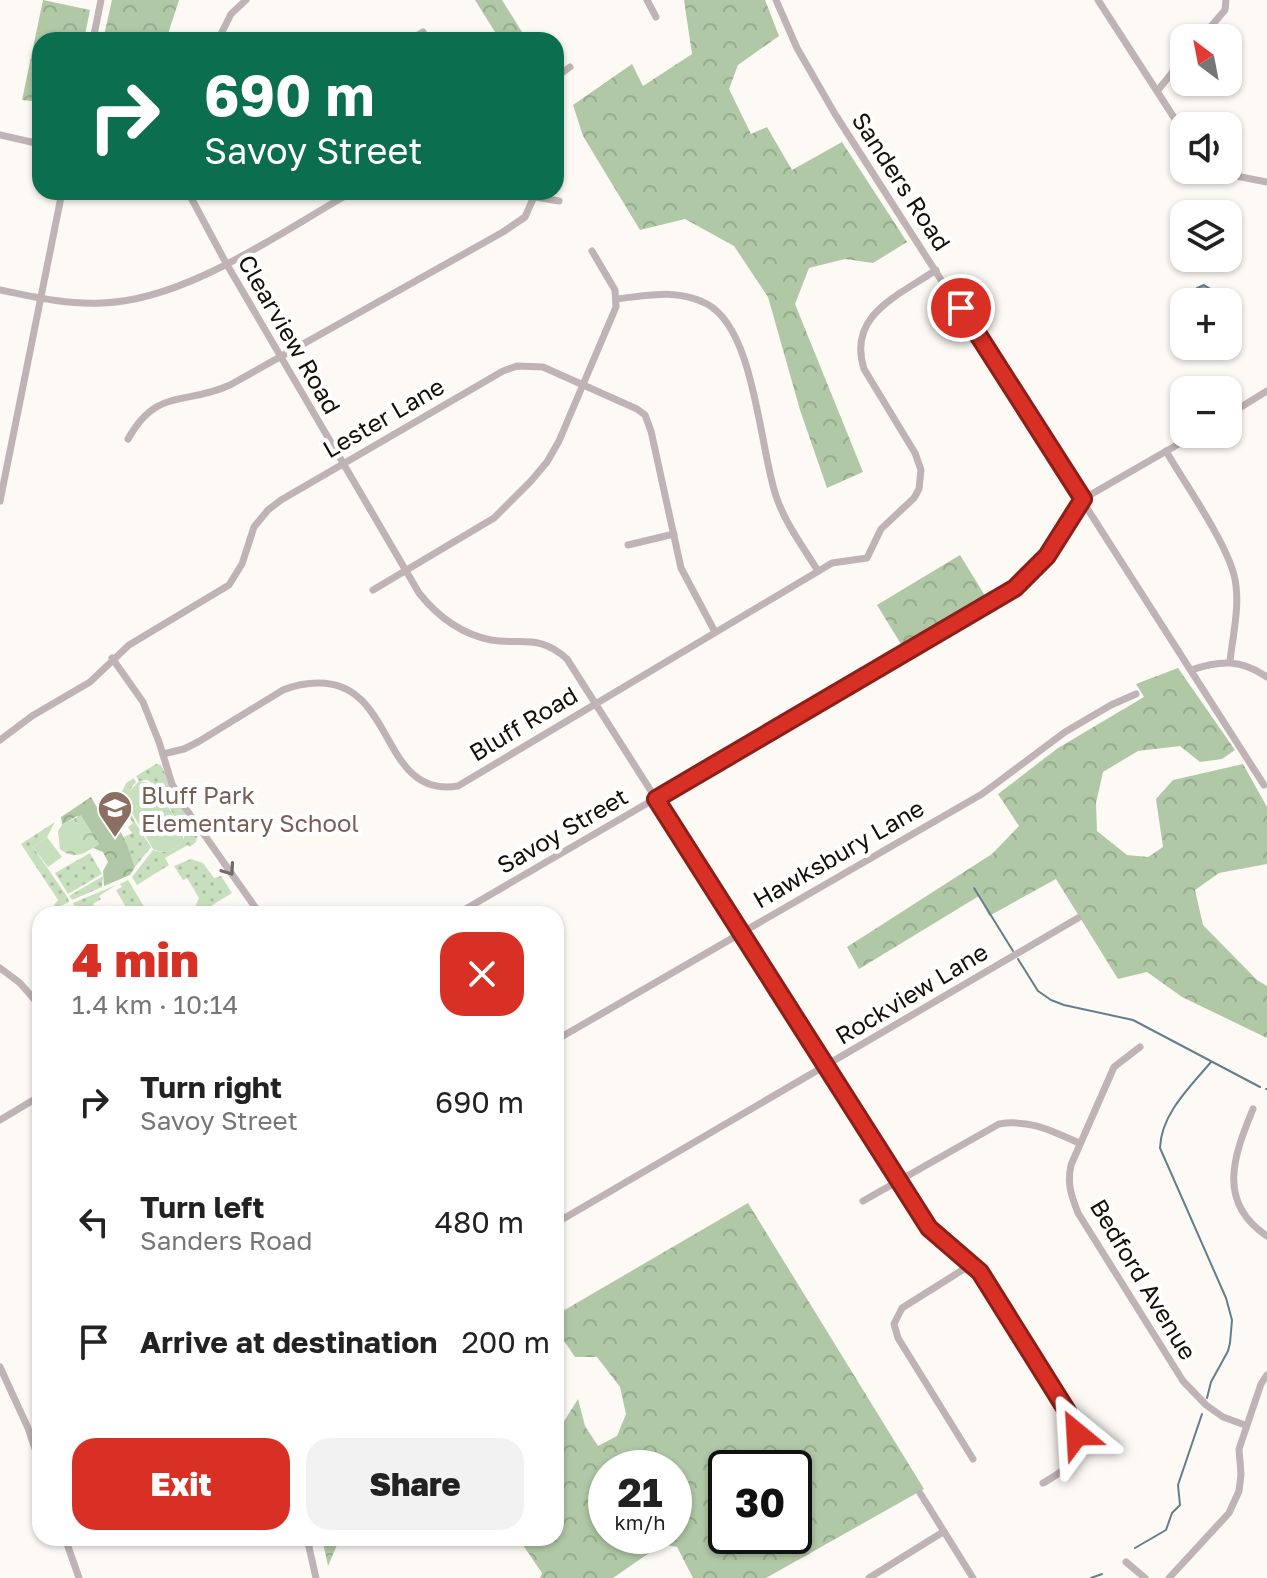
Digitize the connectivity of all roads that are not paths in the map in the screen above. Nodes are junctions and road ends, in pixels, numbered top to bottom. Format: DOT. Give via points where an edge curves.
graph roads {
  1 [pos="99,0"];
  2 [pos="246,0"];
  3 [pos="647,0"];
  4 [pos="776,0"];
  5 [pos="1098,0"];
  6 [pos="1226,0"];
  7 [pos="656,17"];
  8 [pos="1213,24"];
  9 [pos="94,32"];
  10 [pos="222,32"];
  11 [pos="570,67"];
  12 [pos="564,71"];
  13 [pos="1170,75"];
  14 [pos="1158,90"];
  15 [pos="1171,112"];
  16 [pos="0,135"];
  17 [pos="32,142"];
  18 [pos="1242,177"];
  19 [pos="1267,182"];
  20 [pos="60,200"];
  21 [pos="192,200"];
  22 [pos="338,200"];
  23 [pos="533,200"];
  24 [pos="556,200"];
  25 [pos="559,201"];
  26 [pos="592,251"];
  27 [pos="226,263"];
  28 [pos="936,270"];
  29 [pos="0,290"];
  30 [pos="40,298"];
  31 [pos="616,299"];
  32 [pos="281,357"];
  33 [pos="584,384"];
  34 [pos="1267,391"];
  35 [pos="1242,406"];
  36 [pos="128,439"];
  37 [pos="1171,448"];
  38 [pos="1166,451"];
  39 [pos="343,464"];
  40 [pos="1083,499"];
  41 [pos="0,501"];
  42 [pos="674,534"];
  43 [pos="628,545"];
  44 [pos="405,571"];
  45 [pos="818,571"];
  46 [pos="373,590"];
  47 [pos="715,632"];
  48 [pos="112,658"];
  49 [pos="1230,661"];
  50 [pos="1191,670"];
  51 [pos="1267,677"];
  52 [pos="1136,694"];
  53 [pos="594,703"];
  54 [pos="0,740"];
  55 [pos="163,754"];
  56 [pos="1264,785"];
  57 [pos="656,799"];
  58 [pos="254,906"];
  59 [pos="471,906"];
  60 [pos="1078,918"];
  61 [pos="740,932"];
  62 [pos="0,968"];
  63 [pos="32,997"];
  64 [pos="564,1035"];
  65 [pos="1140,1047"];
  66 [pos="826,1067"];
  67 [pos="32,1101"];
  68 [pos="1253,1109"];
  69 [pos="0,1120"];
  70 [pos="1079,1143"];
  71 [pos="898,1180"];
  72 [pos="863,1201"];
  73 [pos="564,1218"];
  74 [pos="1267,1236"];
  75 [pos="972,1264"];
  76 [pos="0,1367"];
  77 [pos="1267,1375"];
  78 [pos="1245,1425"];
  79 [pos="32,1440"];
  80 [pos="973,1459"];
  81 [pos="1043,1483"];
  82 [pos="920,1493"];
  83 [pos="943,1532"];
  84 [pos="68,1546"];
  85 [pos="309,1546"];
  86 [pos="1126,1562"];
  87 [pos="79,1578"];
  88 [pos="316,1578"];
  89 [pos="869,1578"];
  90 [pos="973,1578"];
  91 [pos="1145,1578"];
  92 [pos="1169,1578"];
  1 -- 9 [label="street"];
  2 -- 10 [label="street"];
  3 -- 7 [label="street"];
  4 -- 28 [label="street, Sanders Road" via="809,71"];
  5 -- 14 [label="street"];
  6 -- 8 [label="street"];
  11 -- 12 [label="street"];
  13 -- 14 [label="street"];
  14 -- 15 [label="street"];
  16 -- 17 [label="street"];
  18 -- 19 [label="street"];
  20 -- 30 [label="street"];
  21 -- 27 [label="street, Clearview Road"];
  22 -- 27 [label="street"];
  23 -- 32 [label="street" via="515,224"];
  24 -- 25 [label="street"];
  26 -- 31 [label="street"];
  27 -- 30 [label="street" via="175,289 131,300 84,303"];
  27 -- 32 [label="street, Clearview Road"];
  28 -- 40 [label="street, Sanders Road"];
  28 -- 45 [label="street, Bluff Road" via="876,311 859,342 864,369 915,453 921,470 919,489 881,529 867,558 832,563"];
  29 -- 30 [label="street"];
  30 -- 41 [label="street"];
  31 -- 33 [label="street"];
  31 -- 45 [label="street" via="674,294 708,305 725,319 742,351 781,510"];
  32 -- 36 [label="street" via="218,391 155,406"];
  32 -- 39 [label="street, Clearview Road"];
  33 -- 39 [label="street, Lester Lane" via="543,367 517,366"];
  33 -- 42 [label="street, Lester Lane" via="637,409 649,421"];
  33 -- 44 [label="street" via="547,462 514,501"];
  34 -- 35 [label="street"];
  37 -- 38 [label="street, Savoy Street"];
  38 -- 40 [label="street, Savoy Street"];
  38 -- 49 [label="street" via="1234,576"];
  39 -- 44 [label="street, Clearview Road"];
  39 -- 48 [label="street, Lester Lane" via="260,518 229,585"];
  40 -- 50 [label="street, Sanders Road"];
  40 -- 57 [label="street, Savoy Street" via="1047,556 1015,588"];
  42 -- 43 [label="street"];
  42 -- 47 [label="street, Lester Lane" via="681,568"];
  44 -- 46 [label="street"];
  44 -- 53 [label="street, Clearview Road" via="430,607 462,630 493,640 540,641 559,651"];
  45 -- 47 [label="street, Bluff Road"];
  47 -- 53 [label="street, Bluff Road"];
  48 -- 54 [label="street, Lester Lane" via="90,682"];
  48 -- 55 [label="street" via="143,702"];
  49 -- 50 [label="street"];
  49 -- 51 [label="street"];
  50 -- 56 [label="street, Sanders Road"];
  52 -- 61 [label="street, Hawksbury Lane" via="1065,732 982,794"];
  53 -- 55 [label="street, Bluff Road" via="458,786 443,788 409,774 366,702 329,683 283,690 198,742"];
  53 -- 57 [label="street, Clearview Road"];
  55 -- 58 [label="street, one-way" via="184,806"];
  57 -- 59 [label="street, Savoy Street"];
  57 -- 61 [label="street, Clearview Road"];
  60 -- 66 [label="street, Rockview Lane"];
  61 -- 64 [label="street, Hawksbury Lane"];
  61 -- 66 [label="street, Clearview Road"];
  62 -- 63 [label="street"];
  65 -- 70 [label="street, Bedford Avenue" via="1114,1067"];
  66 -- 71 [label="street, Clearview Road"];
  66 -- 73 [label="street, Rockview Lane"];
  67 -- 69 [label="street"];
  68 -- 74 [label="street" via="1234,1156 1233,1180 1243,1212"];
  70 -- 71 [label="street" via="1035,1125 999,1124"];
  70 -- 78 [label="street, Bedford Avenue" via="1068,1179 1078,1213 1183,1381 1206,1405"];
  71 -- 72 [label="street"];
  71 -- 75 [label="street, Clearview Road" via="929,1228"];
  75 -- 80 [label="street" via="907,1304 894,1324"];
  75 -- 81 [label="street, Clearview Road" via="1075,1428 1078,1447 1073,1460"];
  76 -- 79 [label="street"];
  77 -- 78 [label="street"];
  78 -- 92 [label="street" via="1239,1491 1229,1513"];
  82 -- 83 [label="street"];
  83 -- 89 [label="street"];
  83 -- 90 [label="street"];
  84 -- 87 [label="street"];
  85 -- 88 [label="street"];
  86 -- 91 [label="street"];
}
